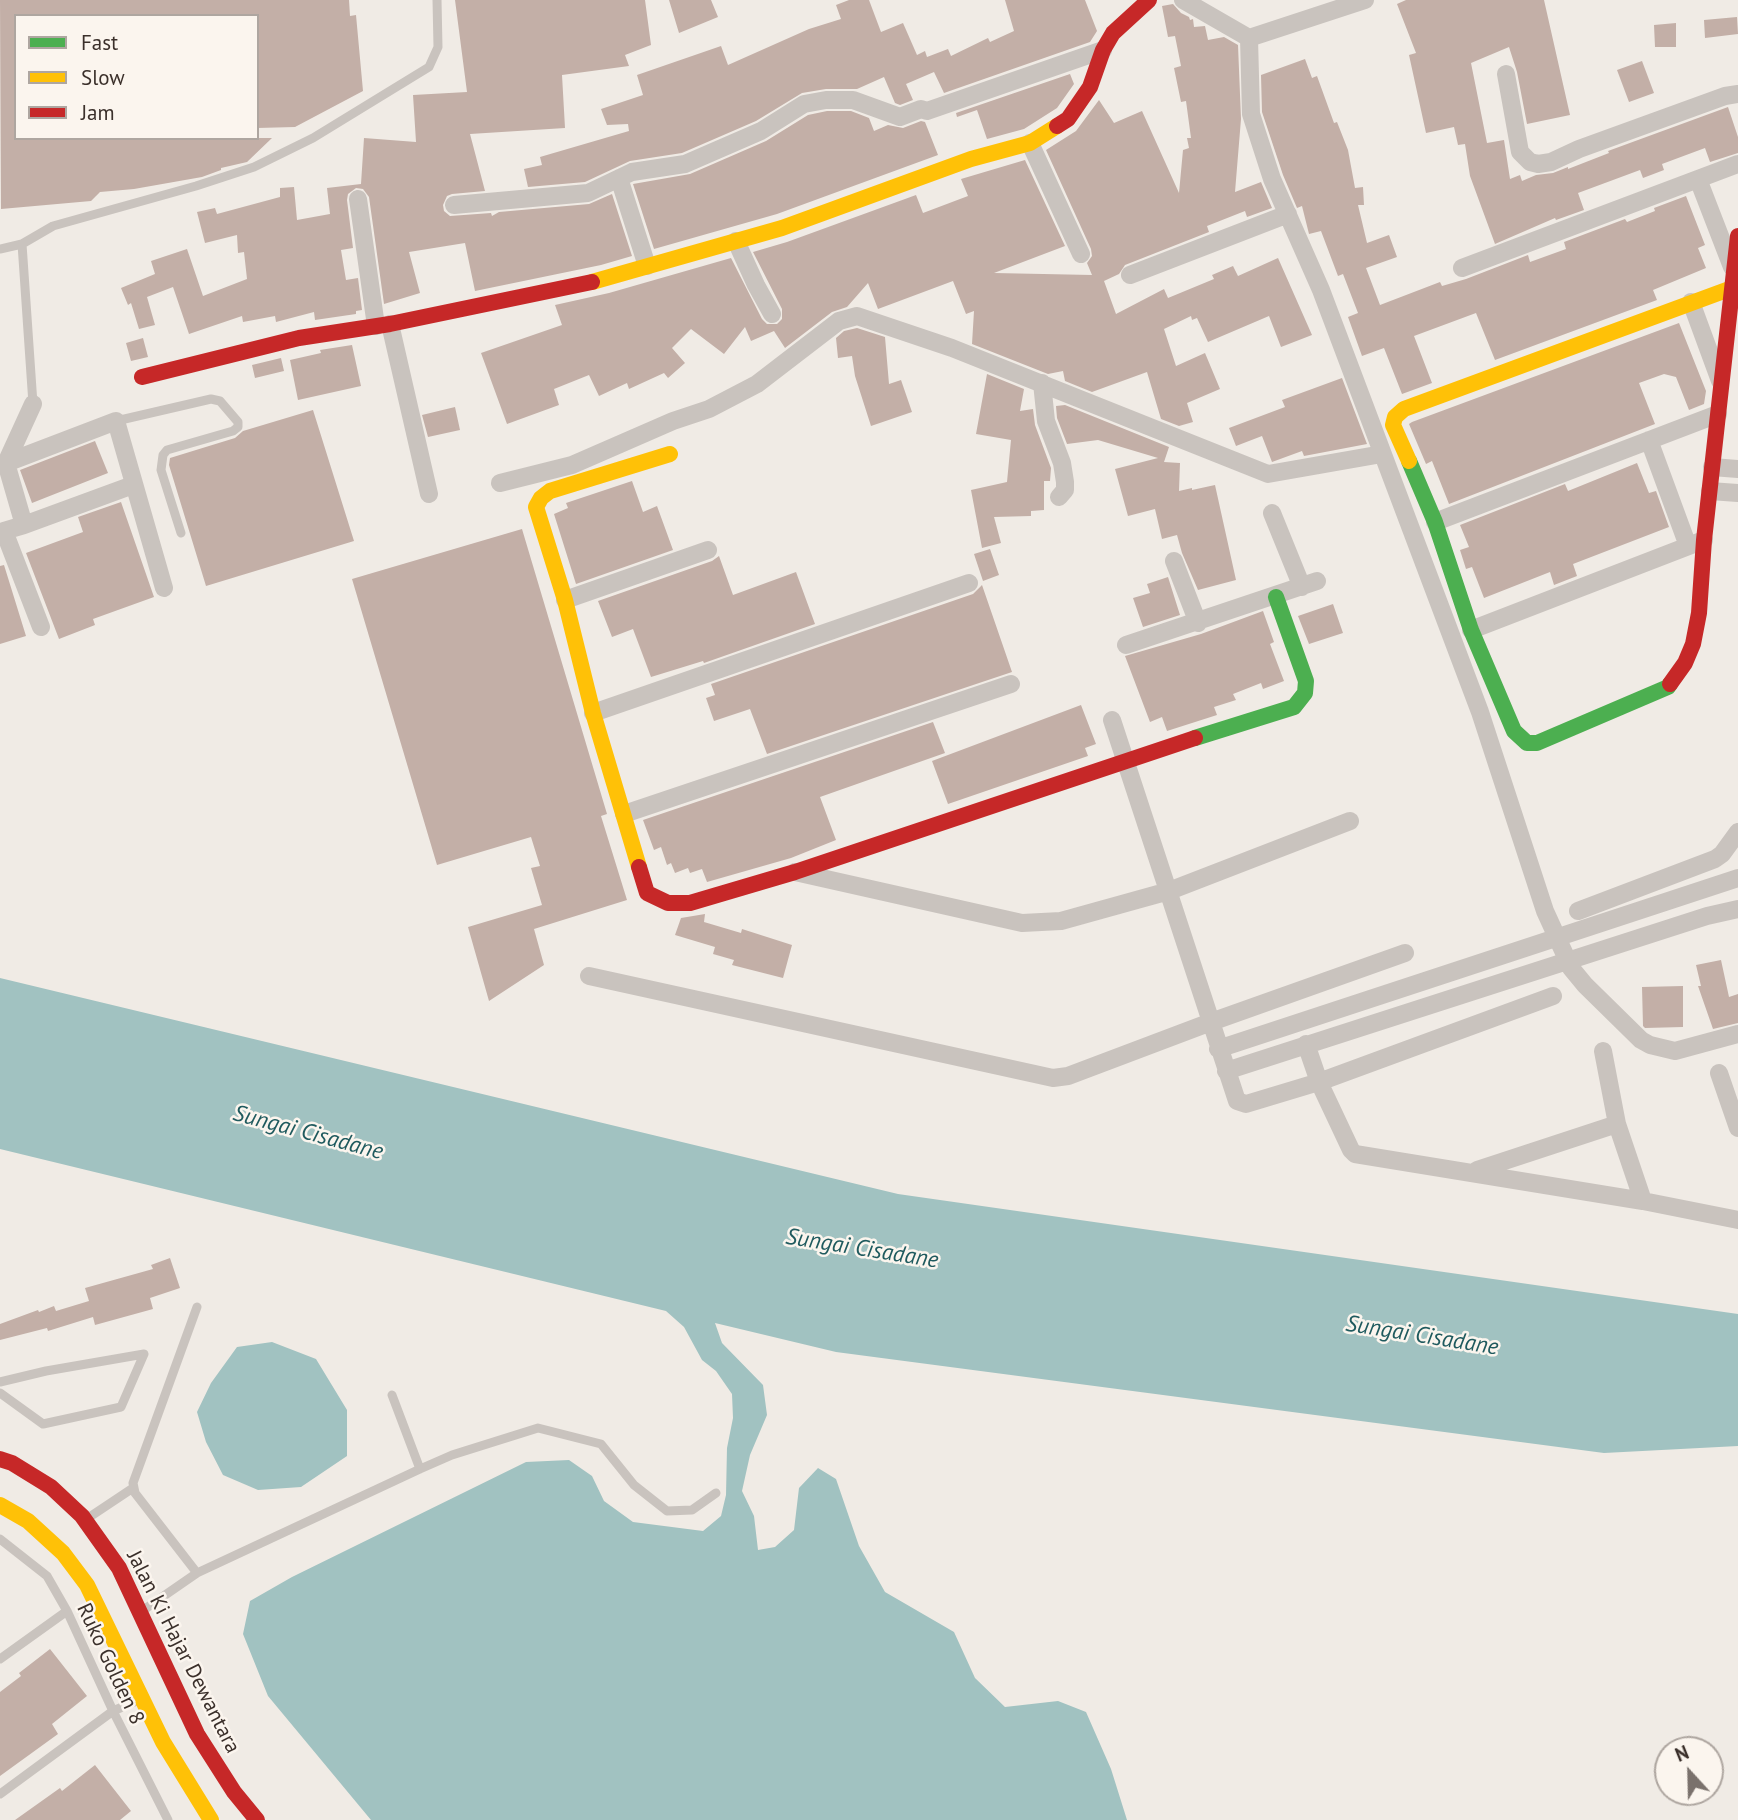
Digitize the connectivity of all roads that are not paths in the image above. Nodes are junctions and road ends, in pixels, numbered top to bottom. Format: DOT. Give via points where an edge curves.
graph roads {
  1 [pos="437,0"];
  2 [pos="1149,0"];
  3 [pos="1183,0"];
  4 [pos="1365,0"];
  5 [pos="1249,38"];
  6 [pos="1103,50"];
  7 [pos="1506,74"];
  8 [pos="1738,94"];
  9 [pos="1030,143"];
  10 [pos="1738,164"];
  11 [pos="619,178"];
  12 [pos="1698,179"];
  13 [pos="359,198"];
  14 [pos="454,205"];
  15 [pos="1288,214"];
  16 [pos="1738,236"];
  17 [pos="736,241"];
  18 [pos="22,244"];
  19 [pos="0,249"];
  20 [pos="1081,254"];
  21 [pos="647,267"];
  22 [pos="1462,268"];
  23 [pos="1130,275"];
  24 [pos="1732,279"];
  25 [pos="1691,302"];
  26 [pos="772,314"];
  27 [pos="383,325"];
  28 [pos="142,377"];
  29 [pos="1042,383"];
  30 [pos="1721,385"];
  31 [pos="33,404"];
  32 [pos="1718,414"];
  33 [pos="116,421"];
  34 [pos="1649,440"];
  35 [pos="670,454"];
  36 [pos="1382,454"];
  37 [pos="6,463"];
  38 [pos="1712,467"];
  39 [pos="1738,469"];
  40 [pos="500,483"];
  41 [pos="133,485"];
  42 [pos="1710,491"];
  43 [pos="1738,493"];
  44 [pos="429,494"];
  45 [pos="1059,497"];
  46 [pos="1272,513"];
  47 [pos="1435,522"];
  48 [pos="24,525"];
  49 [pos="2,531"];
  50 [pos="181,533"];
  51 [pos="1696,543"];
  52 [pos="708,550"];
  53 [pos="1174,561"];
  54 [pos="970,583"];
  55 [pos="164,588"];
  56 [pos="1276,597"];
  57 [pos="565,600"];
  58 [pos="1198,623"];
  59 [pos="41,627"];
  60 [pos="1471,630"];
  61 [pos="1126,645"];
  62 [pos="1011,684"];
  63 [pos="593,713"];
  64 [pos="1112,720"];
  65 [pos="1125,760"];
  66 [pos="624,814"];
  67 [pos="1349,821"];
  68 [pos="1738,832"];
  69 [pos="795,872"];
  70 [pos="1738,878"];
  71 [pos="1169,891"];
  72 [pos="1738,909"];
  73 [pos="1578,911"];
  74 [pos="1405,953"];
  75 [pos="589,976"];
  76 [pos="1553,996"];
  77 [pos="1211,1022"];
  78 [pos="1738,1034"];
  79 [pos="1306,1044"];
  80 [pos="1218,1049"];
  81 [pos="1603,1051"];
  82 [pos="1226,1071"];
  83 [pos="1719,1073"];
  84 [pos="1319,1082"];
  85 [pos="1617,1124"];
  86 [pos="1738,1128"];
  87 [pos="1474,1172"];
  88 [pos="1643,1201"];
  89 [pos="1738,1220"];
  90 [pos="197,1307"];
  91 [pos="0,1382"];
  92 [pos="0,1393"];
  93 [pos="392,1395"];
  94 [pos="0,1458"];
  95 [pos="420,1469"];
  96 [pos="133,1488"];
  97 [pos="716,1493"];
  98 [pos="0,1505"];
  99 [pos="85,1520"];
  100 [pos="0,1539"];
  101 [pos="197,1573"];
  102 [pos="67,1611"];
  103 [pos="141,1612"];
  104 [pos="0,1659"];
  105 [pos="143,1698"];
  106 [pos="113,1711"];
  107 [pos="0,1794"];
  108 [pos="167,1820"];
  109 [pos="211,1820"];
  110 [pos="257,1820"];
  1 -- 18 [label="lane" via="438,47 429,67 313,138 254,167 53,226"];
  2 -- 6 [label="street" via="1113,33"];
  3 -- 5 [label="street"];
  4 -- 5 [label="street"];
  5 -- 15 [label="street" via="1251,114"];
  6 -- 9 [label="street" via="1090,87 1068,119"];
  6 -- 11 [label="street" via="900,117 853,100 804,104 761,131 685,164"];
  7 -- 8 [label="street" via="1520,152 1538,164"];
  9 -- 17 [label="street"];
  9 -- 20 [label="street"];
  10 -- 12 [label="street"];
  11 -- 14 [label="street" via="588,193"];
  11 -- 21 [label="street"];
  12 -- 22 [label="street"];
  12 -- 24 [label="street"];
  13 -- 27 [label="street"];
  15 -- 23 [label="street"];
  15 -- 36 [label="street"];
  16 -- 24 [label="street"];
  17 -- 21 [label="street"];
  17 -- 26 [label="street"];
  18 -- 19 [label="lane"];
  18 -- 31 [label="lane"];
  21 -- 27 [label="street"];
  24 -- 25 [label="street"];
  24 -- 30 [label="street"];
  25 -- 30 [label="street"];
  25 -- 47 [label="street" via="1404,409 1393,425"];
  27 -- 28 [label="street" via="299,338"];
  27 -- 44 [label="street"];
  29 -- 36 [label="street" via="1268,474"];
  29 -- 40 [label="street" via="953,348 848,317 757,384 709,409 572,465"];
  29 -- 45 [label="street" via="1046,421 1064,472 1065,490"];
  30 -- 32 [label="street"];
  31 -- 37 [label="street"];
  32 -- 34 [label="street"];
  32 -- 38 [label="street"];
  33 -- 37 [label="street"];
  33 -- 41 [label="street"];
  33 -- 50 [label="lane" via="211,399 220,401 238,422 233,431 163,455 162,470"];
  34 -- 47 [label="street"];
  34 -- 51 [label="street"];
  35 -- 57 [label="street" via="550,491 541,498 536,508"];
  36 -- 78 [label="street" via="1480,712 1545,911 1571,968 1650,1045 1675,1051"];
  37 -- 48 [label="street"];
  38 -- 39 [label="street"];
  38 -- 42 [label="street"];
  41 -- 48 [label="street"];
  41 -- 55 [label="street"];
  42 -- 43 [label="street"];
  42 -- 51 [label="street"];
  46 -- 56 [label="street" via="1309,584"];
  47 -- 60 [label="street"];
  48 -- 49 [label="street"];
  49 -- 59 [label="street"];
  51 -- 60 [label="street"];
  51 -- 60 [label="street" via="1699,613 1693,644 1668,687 1537,743 1527,743 1514,731"];
  52 -- 57 [label="street"];
  53 -- 58 [label="street"];
  54 -- 63 [label="street"];
  56 -- 58 [label="street"];
  56 -- 65 [label="street" via="1306,681 1305,693 1294,707"];
  57 -- 63 [label="street"];
  58 -- 61 [label="street"];
  62 -- 66 [label="street"];
  63 -- 66 [label="street"];
  64 -- 65 [label="street"];
  65 -- 69 [label="street"];
  65 -- 71 [label="street"];
  66 -- 69 [label="street" via="647,893 668,903 690,903"];
  67 -- 71 [label="street"];
  68 -- 73 [label="street" via="1715,859"];
  69 -- 71 [label="street" via="1037,924 1061,922"];
  70 -- 80 [label="street"];
  71 -- 77 [label="street"];
  72 -- 79 [label="street"];
  74 -- 77 [label="street"];
  75 -- 77 [label="street" via="1054,1078"];
  76 -- 84 [label="street"];
  77 -- 80 [label="street"];
  79 -- 82 [label="street"];
  79 -- 84 [label="street"];
  80 -- 82 [label="street"];
  81 -- 85 [label="street"];
  82 -- 84 [label="street" via="1237,1101 1247,1104"];
  83 -- 86 [label="street"];
  84 -- 87 [label="street" via="1352,1152"];
  85 -- 87 [label="street"];
  85 -- 88 [label="street"];
  87 -- 88 [label="street"];
  88 -- 89 [label="street"];
  90 -- 96 [label="lane"];
  91 -- 92 [label="lane" via="144,1354 121,1407 43,1424"];
  93 -- 95 [label="lane"];
  94 -- 99 [label="street, Jalan Ki Hajar Dewantara" via="51,1487"];
  95 -- 97 [label="lane" via="538,1428 601,1444 635,1485 667,1511 692,1510"];
  95 -- 101 [label="lane"];
  96 -- 99 [label="lane"];
  96 -- 101 [label="lane"];
  98 -- 105 [label="street" via="28,1521 63,1553 87,1585"];
  99 -- 103 [label="street, Jalan Ki Hajar Dewantara" via="119,1568"];
  100 -- 102 [label="lane, Ruko Golden 8" via="47,1576"];
  101 -- 103 [label="lane"];
  102 -- 104 [label="lane"];
  102 -- 106 [label="lane, Ruko Golden 8"];
  103 -- 110 [label="street, Jalan Ki Hajar Dewantara" via="197,1734 233,1792"];
  105 -- 106 [label="lane"];
  105 -- 109 [label="street" via="163,1742"];
  106 -- 107 [label="lane"];
  106 -- 108 [label="lane, Ruko Golden 8"];
}
